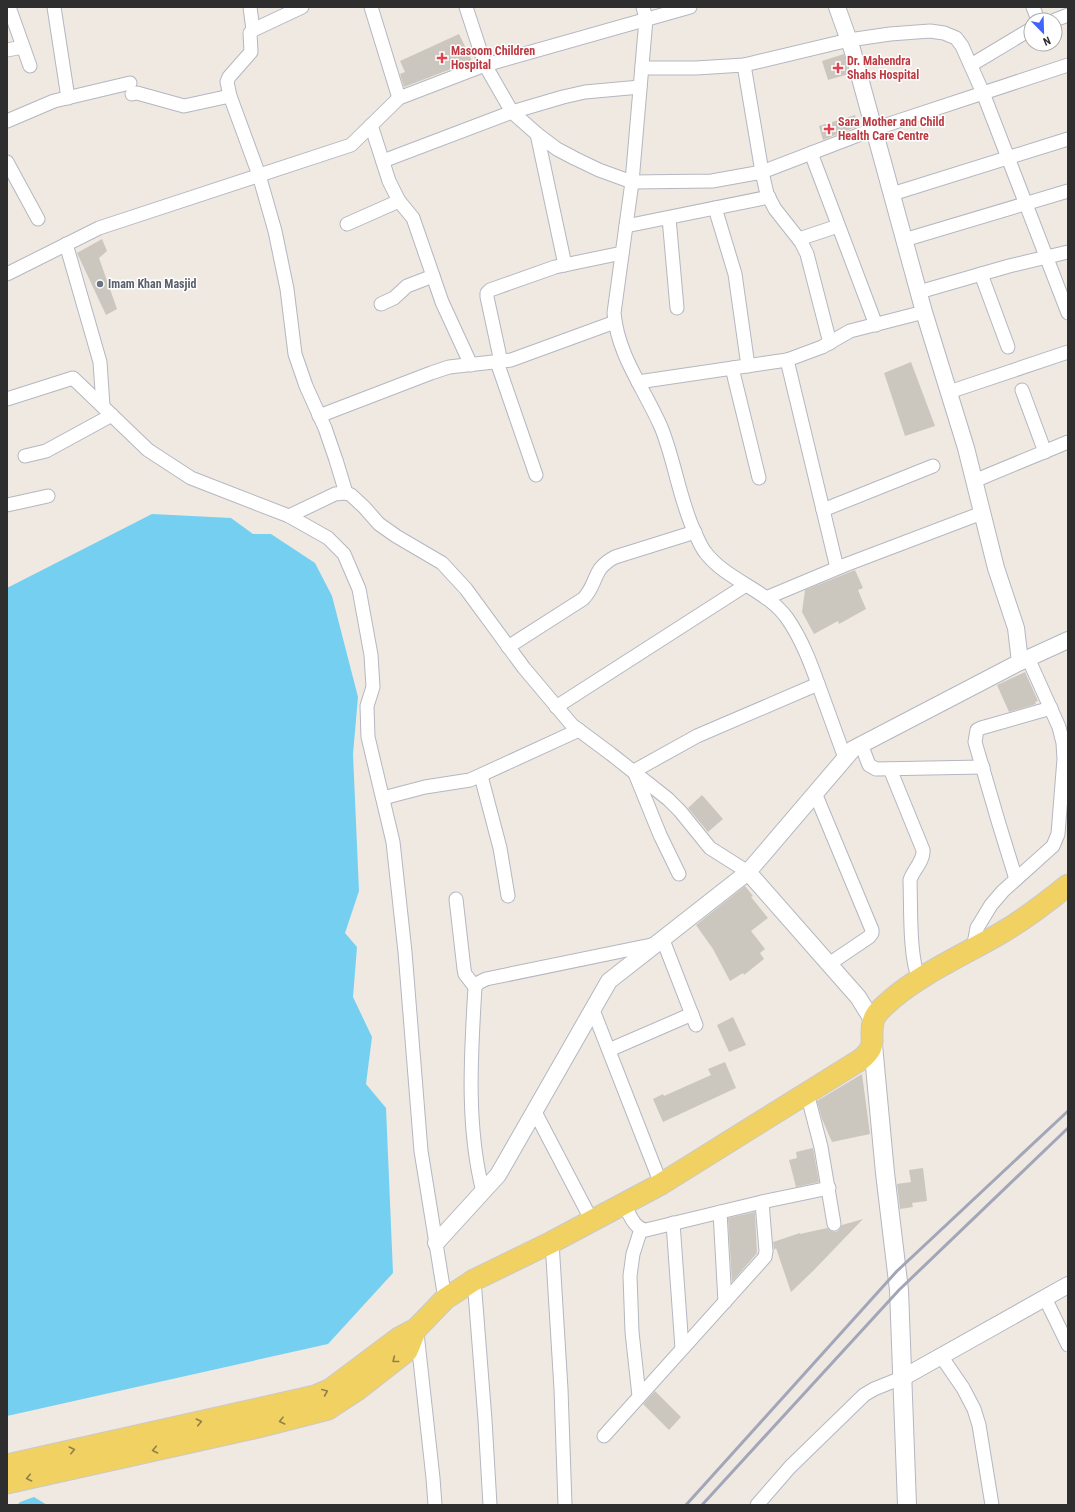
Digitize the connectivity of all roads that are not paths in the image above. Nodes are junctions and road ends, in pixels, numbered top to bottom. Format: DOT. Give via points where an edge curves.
graph roads {
  1 [pos="10,7"];
  2 [pos="54,7"];
  3 [pos="250,7"];
  4 [pos="302,7"];
  5 [pos="371,7"];
  6 [pos="466,7"];
  7 [pos="690,7"];
  8 [pos="836,7"];
  9 [pos="644,13"];
  10 [pos="253,30"];
  11 [pos="1023,34"];
  12 [pos="849,40"];
  13 [pos="23,47"];
  14 [pos="7,50"];
  15 [pos="485,65"];
  16 [pos="744,65"];
  17 [pos="971,65"];
  18 [pos="1068,65"];
  19 [pos="30,66"];
  20 [pos="642,68"];
  21 [pos="640,87"];
  22 [pos="983,93"];
  23 [pos="230,96"];
  24 [pos="68,98"];
  25 [pos="399,98"];
  26 [pos="512,112"];
  27 [pos="7,121"];
  28 [pos="371,125"];
  29 [pos="874,129"];
  30 [pos="536,134"];
  31 [pos="1068,139"];
  32 [pos="811,153"];
  33 [pos="1008,158"];
  34 [pos="383,161"];
  35 [pos="7,162"];
  36 [pos="762,172"];
  37 [pos="259,175"];
  38 [pos="632,182"];
  39 [pos="1068,191"];
  40 [pos="892,194"];
  41 [pos="769,197"];
  42 [pos="399,201"];
  43 [pos="1025,203"];
  44 [pos="715,208"];
  45 [pos="669,218"];
  46 [pos="38,219"];
  47 [pos="346,224"];
  48 [pos="626,226"];
  49 [pos="838,226"];
  50 [pos="799,239"];
  51 [pos="904,240"];
  52 [pos="66,244"];
  53 [pos="1068,252"];
  54 [pos="622,253"];
  55 [pos="1046,258"];
  56 [pos="565,265"];
  57 [pos="7,274"];
  58 [pos="981,274"];
  59 [pos="433,276"];
  60 [pos="918,292"];
  61 [pos="381,304"];
  62 [pos="677,308"];
  63 [pos="924,312"];
  64 [pos="1068,313"];
  65 [pos="615,322"];
  66 [pos="876,325"];
  67 [pos="830,343"];
  68 [pos="1008,347"];
  69 [pos="1068,352"];
  70 [pos="787,360"];
  71 [pos="499,362"];
  72 [pos="471,365"];
  73 [pos="748,366"];
  74 [pos="732,368"];
  75 [pos="638,382"];
  76 [pos="1022,390"];
  77 [pos="949,392"];
  78 [pos="7,399"];
  79 [pos="103,406"];
  80 [pos="112,416"];
  81 [pos="320,416"];
  82 [pos="1068,442"];
  83 [pos="1045,452"];
  84 [pos="25,456"];
  85 [pos="933,466"];
  86 [pos="536,475"];
  87 [pos="759,478"];
  88 [pos="974,481"];
  89 [pos="346,493"];
  90 [pos="48,496"];
  91 [pos="7,505"];
  92 [pos="823,510"];
  93 [pos="982,513"];
  94 [pos="289,516"];
  95 [pos="695,532"];
  96 [pos="837,568"];
  97 [pos="746,585"];
  98 [pos="766,598"];
  99 [pos="1068,640"];
  100 [pos="508,647"];
  101 [pos="1024,660"];
  102 [pos="818,684"];
  103 [pos="556,707"];
  104 [pos="1050,708"];
  105 [pos="579,730"];
  106 [pos="861,744"];
  107 [pos="845,758"];
  108 [pos="983,767"];
  109 [pos="890,769"];
  110 [pos="634,771"];
  111 [pos="481,776"];
  112 [pos="815,793"];
  113 [pos="383,798"];
  114 [pos="748,872"];
  115 [pos="679,874"];
  116 [pos="1016,878"];
  117 [pos="1068,885"];
  118 [pos="508,896"];
  119 [pos="456,899"];
  120 [pos="660,942"];
  121 [pos="973,949"];
  122 [pos="829,964"];
  123 [pos="919,979"];
  124 [pos="475,987"];
  125 [pos="593,1010"];
  126 [pos="873,1021"];
  127 [pos="873,1045"];
  128 [pos="609,1050"];
  129 [pos="807,1093"];
  130 [pos="535,1112"];
  131 [pos="662,1184"];
  132 [pos="829,1188"];
  133 [pos="483,1192"];
  134 [pos="762,1202"];
  135 [pos="624,1204"];
  136 [pos="720,1212"];
  137 [pos="592,1221"];
  138 [pos="673,1224"];
  139 [pos="834,1224"];
  140 [pos="641,1230"];
  141 [pos="552,1242"];
  142 [pos="436,1243"];
  143 [pos="474,1280"];
  144 [pos="1068,1285"];
  145 [pos="1045,1298"];
  146 [pos="445,1299"];
  147 [pos="725,1302"];
  148 [pos="416,1329"];
  149 [pos="1068,1345"];
  150 [pos="682,1348"];
  151 [pos="941,1356"];
  152 [pos="904,1377"];
  153 [pos="639,1396"];
  154 [pos="604,1436"];
  155 [pos="7,1466"];
  156 [pos="7,1483"];
  157 [pos="435,1505"];
  158 [pos="490,1505"];
  159 [pos="566,1505"];
  160 [pos="757,1505"];
  161 [pos="907,1505"];
  162 [pos="992,1505"];
  1 -- 13 [label="street"];
  2 -- 24 [label="street"];
  3 -- 10 [label="street"];
  4 -- 10 [label="street"];
  5 -- 25 [label="street"];
  6 -- 15 [label="street"];
  7 -- 9 [label="street"];
  8 -- 12 [label="street"];
  9 -- 15 [label="street"];
  9 -- 20 [label="street"];
  10 -- 23 [label="street" via="249,37 251,52 229,76 227,82"];
  11 -- 17 [label="street"];
  12 -- 16 [label="street"];
  12 -- 17 [label="street" via="890,34 944,33 956,38"];
  12 -- 29 [label="street"];
  13 -- 14 [label="street"];
  13 -- 19 [label="street"];
  15 -- 25 [label="street"];
  15 -- 26 [label="street"];
  16 -- 20 [label="street"];
  16 -- 36 [label="street"];
  17 -- 22 [label="street"];
  18 -- 22 [label="street"];
  20 -- 21 [label="street"];
  21 -- 26 [label="street" via="585,92"];
  21 -- 38 [label="street"];
  22 -- 29 [label="street"];
  22 -- 33 [label="street"];
  23 -- 24 [label="street" via="184,106 131,89"];
  23 -- 37 [label="street"];
  24 -- 27 [label="street"];
  25 -- 28 [label="street"];
  26 -- 30 [label="street"];
  26 -- 34 [label="street"];
  28 -- 34 [label="street"];
  28 -- 37 [label="street" via="351,144"];
  29 -- 32 [label="street"];
  29 -- 40 [label="street"];
  30 -- 38 [label="street" via="574,158"];
  30 -- 56 [label="street"];
  31 -- 33 [label="street"];
  32 -- 36 [label="street"];
  32 -- 49 [label="street"];
  33 -- 40 [label="street"];
  33 -- 43 [label="street"];
  34 -- 42 [label="street"];
  35 -- 46 [label="street"];
  36 -- 38 [label="street" via="712,181"];
  36 -- 41 [label="street"];
  37 -- 52 [label="street" via="99,228"];
  37 -- 81 [label="street" via="276,231 287,289 294,354"];
  38 -- 48 [label="street"];
  39 -- 43 [label="street"];
  40 -- 51 [label="street"];
  41 -- 44 [label="street"];
  41 -- 50 [label="street" via="775,209"];
  42 -- 47 [label="street"];
  42 -- 59 [label="street" via="413,218"];
  43 -- 51 [label="street"];
  43 -- 55 [label="street"];
  44 -- 45 [label="street"];
  44 -- 73 [label="street" via="735,274"];
  45 -- 48 [label="street"];
  45 -- 62 [label="street"];
  48 -- 54 [label="street"];
  49 -- 50 [label="street"];
  49 -- 66 [label="street"];
  50 -- 67 [label="street" via="812,270"];
  51 -- 60 [label="street"];
  52 -- 57 [label="street"];
  52 -- 79 [label="street" via="100,362"];
  53 -- 55 [label="street"];
  54 -- 56 [label="street"];
  54 -- 65 [label="street"];
  55 -- 58 [label="street"];
  55 -- 64 [label="street"];
  56 -- 71 [label="street" via="490,290 488,294"];
  58 -- 60 [label="street"];
  58 -- 68 [label="street"];
  59 -- 61 [label="street" via="407,286 394,298"];
  59 -- 72 [label="street"];
  60 -- 63 [label="street"];
  63 -- 66 [label="street"];
  63 -- 77 [label="street"];
  65 -- 71 [label="street" via="526,355"];
  65 -- 75 [label="street" via="624,354"];
  66 -- 67 [label="street" via="850,331"];
  67 -- 70 [label="street"];
  69 -- 77 [label="street"];
  70 -- 73 [label="street"];
  70 -- 92 [label="street"];
  71 -- 72 [label="street"];
  71 -- 86 [label="street"];
  72 -- 81 [label="street" via="449,367 431,373"];
  73 -- 74 [label="street"];
  74 -- 75 [label="street"];
  74 -- 87 [label="street"];
  75 -- 95 [label="street" via="661,427 688,517"];
  76 -- 83 [label="street"];
  77 -- 88 [label="street"];
  78 -- 79 [label="street" via="73,378"];
  79 -- 80 [label="street"];
  80 -- 84 [label="street" via="46,451"];
  80 -- 94 [label="street" via="148,450 191,478"];
  81 -- 89 [label="street"];
  82 -- 83 [label="street"];
  83 -- 88 [label="street"];
  85 -- 92 [label="street"];
  88 -- 93 [label="street"];
  89 -- 94 [label="street" via="335,494"];
  89 -- 100 [label="street" via="364,507 379,524 442,562 466,589"];
  90 -- 91 [label="street"];
  92 -- 96 [label="street"];
  93 -- 96 [label="street"];
  93 -- 101 [label="street"];
  94 -- 113 [label="street" via="328,538 344,554 359,589 373,686 367,706 368,737"];
  95 -- 97 [label="street" via="704,551 713,561"];
  95 -- 100 [label="street" via="606,562 583,599"];
  96 -- 98 [label="street"];
  97 -- 98 [label="street"];
  97 -- 103 [label="street"];
  98 -- 102 [label="street" via="787,617 800,639"];
  99 -- 101 [label="street"];
  100 -- 103 [label="street"];
  101 -- 104 [label="street"];
  101 -- 106 [label="street"];
  102 -- 107 [label="street"];
  102 -- 110 [label="street" via="697,736"];
  103 -- 105 [label="street"];
  104 -- 108 [label="street" via="977,730 976,742"];
  104 -- 116 [label="street" via="1063,742 1058,834 1053,846"];
  105 -- 110 [label="street"];
  105 -- 111 [label="street"];
  106 -- 107 [label="street"];
  106 -- 109 [label="street" via="872,768"];
  107 -- 112 [label="street"];
  108 -- 109 [label="street"];
  108 -- 116 [label="street"];
  109 -- 123 [label="street" via="923,850 910,880 913,957"];
  110 -- 114 [label="street" via="680,811 710,848"];
  110 -- 115 [label="street"];
  111 -- 113 [label="street"];
  111 -- 118 [label="street" via="500,848"];
  112 -- 114 [label="street"];
  112 -- 122 [label="street" via="872,930 869,937"];
  113 -- 142 [label="street" via="393,842 405,952 421,1151"];
  114 -- 120 [label="street"];
  114 -- 122 [label="street"];
  116 -- 121 [label="street" via="987,911 977,928"];
  117 -- 121 [label="main road" via="1040,908"];
  119 -- 124 [label="street" via="465,974"];
  120 -- 124 [label="street" via="486,979"];
  120 -- 125 [label="street" via="609,981"];
  120 -- 128 [label="street" via="694,1020"];
  121 -- 123 [label="main road"];
  122 -- 126 [label="street" via="858,997"];
  123 -- 126 [label="main road" via="881,1008"];
  124 -- 133 [label="street" via="472,1116 477,1168"];
  125 -- 128 [label="street"];
  125 -- 130 [label="street"];
  126 -- 127 [label="main road"];
  127 -- 129 [label="main road" via="867,1055"];
  127 -- 152 [label="main road" via="900,1290"];
  128 -- 131 [label="street"];
  129 -- 131 [label="main road"];
  129 -- 132 [label="street" via="822,1147"];
  130 -- 133 [label="street" via="498,1175"];
  130 -- 137 [label="street"];
  131 -- 135 [label="main road"];
  132 -- 134 [label="street"];
  132 -- 139 [label="street"];
  133 -- 142 [label="street"];
  134 -- 136 [label="street"];
  134 -- 147 [label="street" via="765,1257"];
  135 -- 137 [label="main road"];
  135 -- 140 [label="street"];
  136 -- 138 [label="street"];
  136 -- 147 [label="street"];
  137 -- 141 [label="main road"];
  138 -- 140 [label="street"];
  138 -- 150 [label="street"];
  140 -- 153 [label="street" via="630,1276 632,1332"];
  141 -- 143 [label="main road"];
  141 -- 159 [label="street"];
  142 -- 146 [label="street"];
  143 -- 146 [label="main road"];
  143 -- 158 [label="street" via="486,1420"];
  144 -- 145 [label="street"];
  145 -- 149 [label="street"];
  145 -- 151 [label="street"];
  146 -- 148 [label="main road"];
  147 -- 150 [label="street"];
  155 -- 148 [label="main road, one-way" via="315,1396 331,1389 399,1338"];
  148 -- 156 [label="main road, one-way" via="407,1351 328,1410"];
  148 -- 157 [label="street"];
  150 -- 153 [label="street"];
  151 -- 152 [label="street"];
  151 -- 162 [label="street" via="974,1409"];
  152 -- 160 [label="street" via="874,1388 864,1395 790,1467"];
  152 -- 161 [label="main road"];
  153 -- 154 [label="street"];
}
